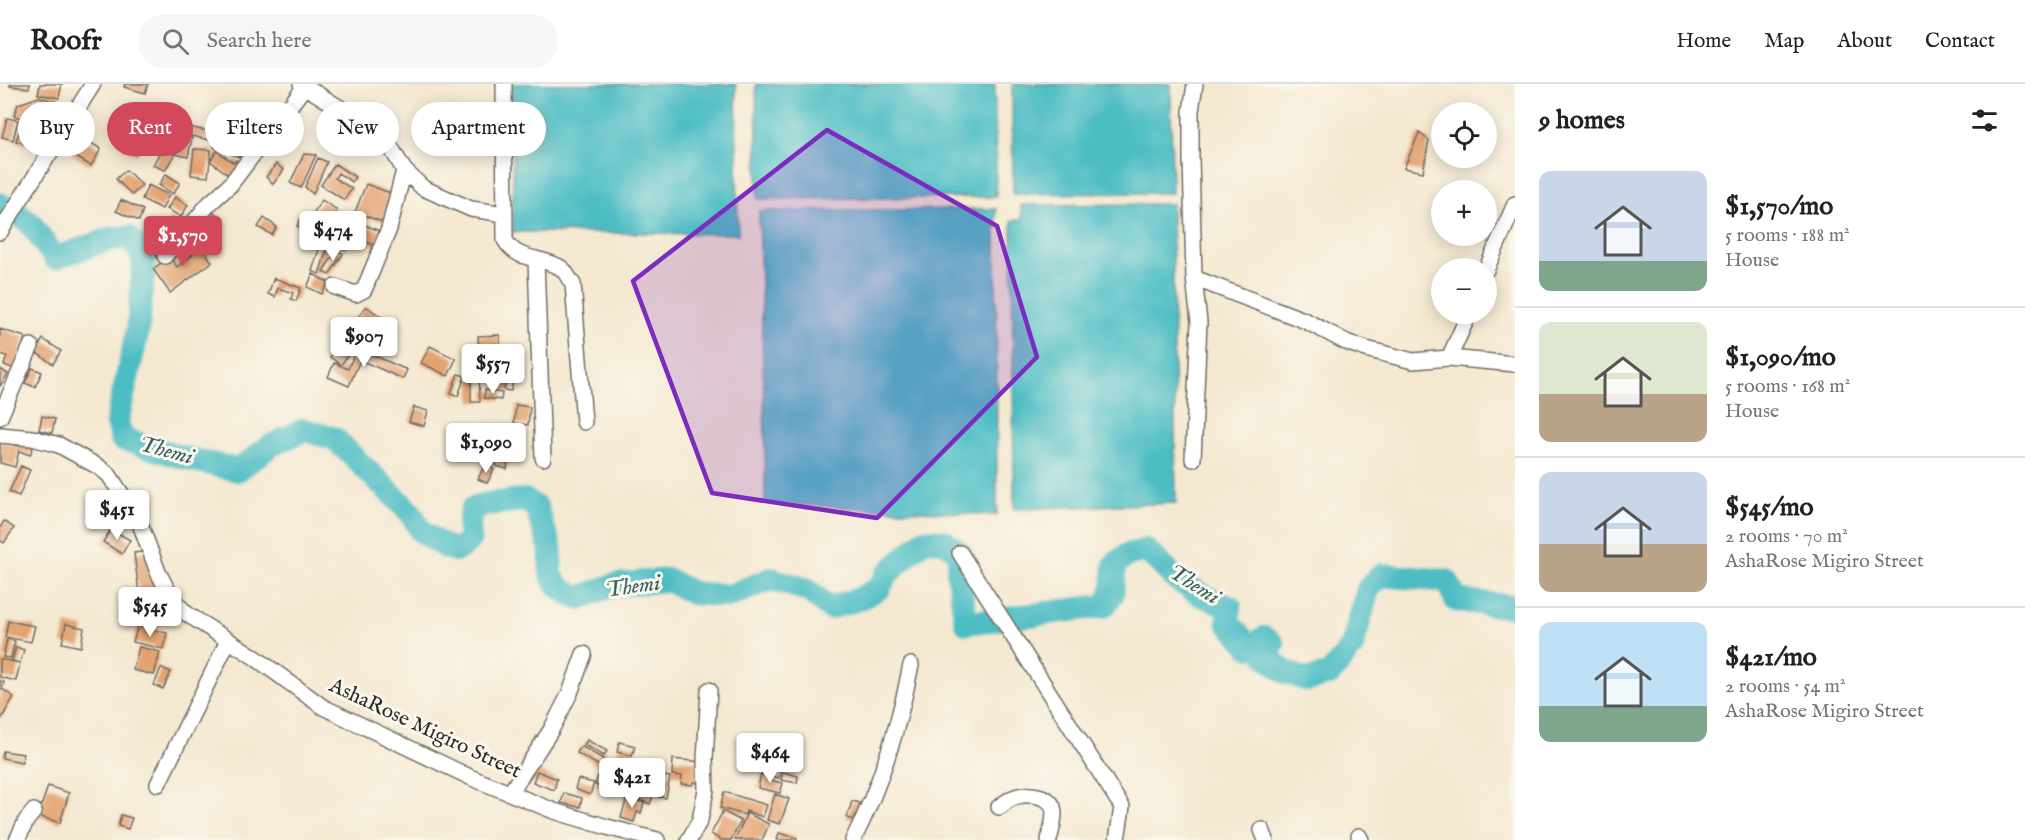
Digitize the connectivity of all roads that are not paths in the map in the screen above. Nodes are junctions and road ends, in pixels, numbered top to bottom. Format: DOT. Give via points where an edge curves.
graph roads {
  1 [pos="93,84"];
  2 [pos="504,84"];
  3 [pos="1195,84"];
  4 [pos="303,85"];
  5 [pos="404,170"];
  6 [pos="1515,204"];
  7 [pos="504,214"];
  8 [pos="1,231"];
  9 [pos="165,256"];
  10 [pos="1491,258"];
  11 [pos="536,260"];
  12 [pos="1194,278"];
  13 [pos="335,287"];
  14 [pos="1464,324"];
  15 [pos="31,346"];
  16 [pos="1449,358"];
  17 [pos="1515,364"];
  18 [pos="0,417"];
  19 [pos="584,422"];
  20 [pos="0,435"];
  21 [pos="543,458"];
  22 [pos="1193,459"];
  23 [pos="960,553"];
  24 [pos="228,641"];
  25 [pos="584,654"];
  26 [pos="911,665"];
  27 [pos="709,690"];
  28 [pos="158,784"];
  29 [pos="510,793"];
  30 [pos="999,807"];
  31 [pos="34,810"];
  32 [pos="17,840"];
  33 [pos="657,840"];
  34 [pos="689,840"];
  35 [pos="853,840"];
  36 [pos="1049,840"];
  37 [pos="1117,840"];
  1 -- 8 [label="street"];
  2 -- 7 [label="street"];
  3 -- 12 [label="street" via="1191,111"];
  4 -- 5 [label="street" via="379,132"];
  4 -- 9 [label="street" via="231,185"];
  5 -- 7 [label="street" via="423,188 448,200 471,209"];
  5 -- 13 [label="street" via="389,229 364,290 356,294"];
  6 -- 10 [label="street"];
  7 -- 11 [label="street" via="505,240 509,246"];
  11 -- 19 [label="street" via="562,269 573,284"];
  11 -- 21 [label="street"];
  12 -- 16 [label="street" via="1366,349 1413,361"];
  12 -- 22 [label="street" via="1199,322"];
  14 -- 16 [label="street"];
  15 -- 18 [label="street"];
  16 -- 17 [label="street"];
  20 -- 24 [label="street, AshaRose Migiro Street" via="58,445 109,475 139,521 172,599"];
  23 -- 37 [label="street" via="1122,807"];
  24 -- 28 [label="street"];
  24 -- 29 [label="street, AshaRose Migiro Street" via="323,707"];
  25 -- 29 [label="street" via="551,730"];
  26 -- 35 [label="street" via="884,770"];
  27 -- 34 [label="street" via="706,790 700,820"];
  29 -- 33 [label="street, AshaRose Migiro Street" via="554,811"];
  30 -- 36 [label="street" via="1012,797 1023,795 1048,800 1054,814"];
  31 -- 32 [label="street"];
}
